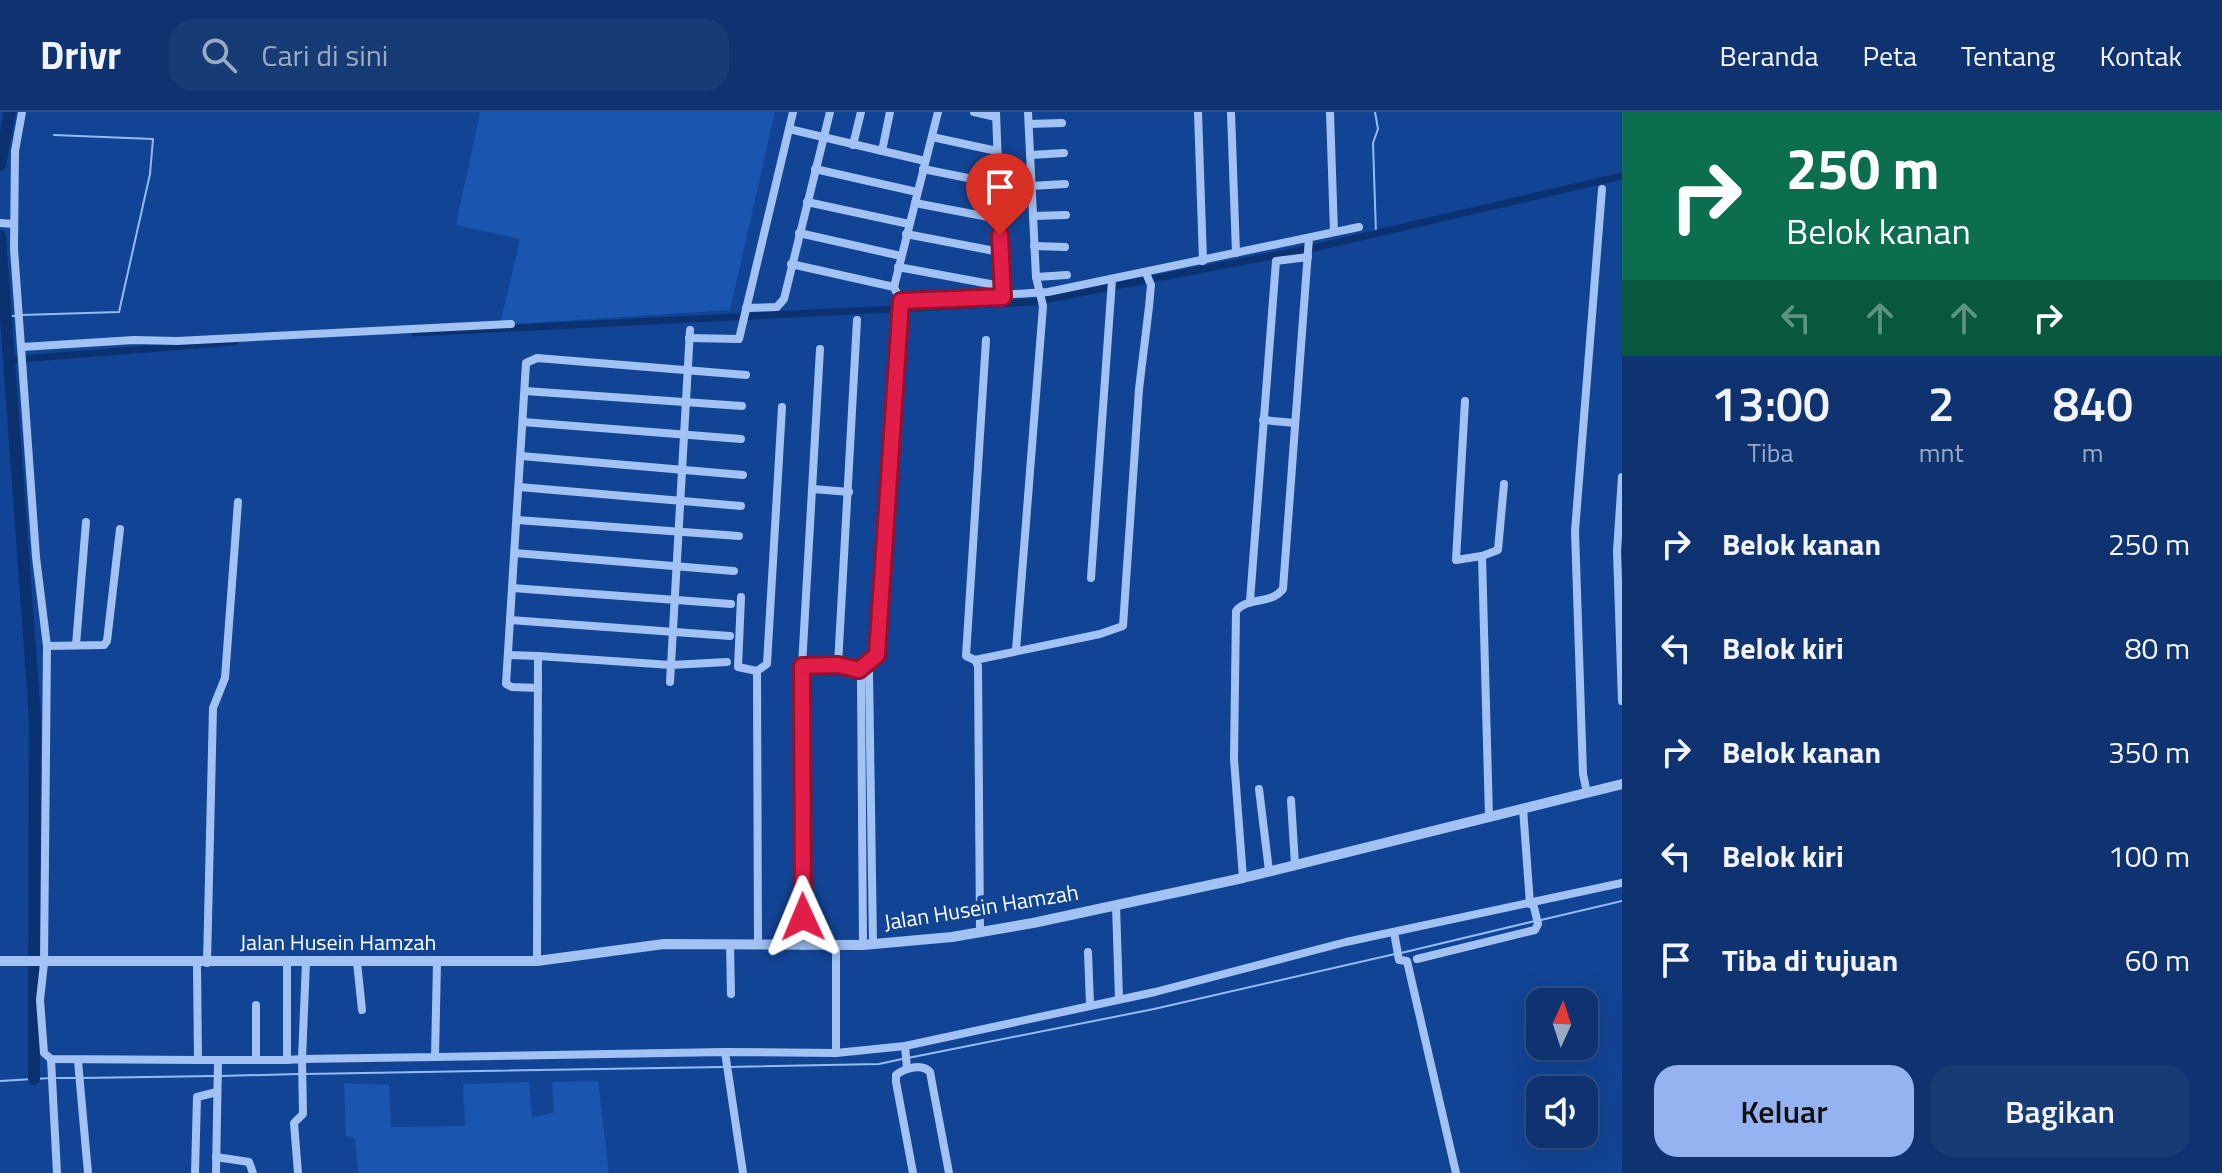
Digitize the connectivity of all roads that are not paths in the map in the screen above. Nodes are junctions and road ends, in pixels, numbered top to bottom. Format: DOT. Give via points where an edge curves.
graph roads {
  1 [pos="22,112"];
  2 [pos="793,112"];
  3 [pos="830,112"];
  4 [pos="861,112"];
  5 [pos="890,112"];
  6 [pos="938,112"];
  7 [pos="974,112"];
  8 [pos="1028,112"];
  9 [pos="1198,112"];
  10 [pos="1231,112"];
  11 [pos="1330,112"];
  12 [pos="996,115"];
  13 [pos="1062,123"];
  14 [pos="1029,124"];
  15 [pos="789,129"];
  16 [pos="932,137"];
  17 [pos="823,138"];
  18 [pos="853,145"];
  19 [pos="882,151"];
  20 [pos="997,151"];
  21 [pos="1064,153"];
  22 [pos="1030,155"];
  23 [pos="924,165"];
  24 [pos="815,169"];
  25 [pos="998,184"];
  26 [pos="1065,184"];
  27 [pos="1031,186"];
  28 [pos="1602,189"];
  29 [pos="917,192"];
  30 [pos="807,202"];
  31 [pos="915,203"];
  32 [pos="1066,215"];
  33 [pos="1033,216"];
  34 [pos="999,219"];
  35 [pos="0,223"];
  36 [pos="14,224"];
  37 [pos="909,224"];
  38 [pos="1359,227"];
  39 [pos="1334,232"];
  40 [pos="799,233"];
  41 [pos="906,234"];
  42 [pos="1309,240"];
  43 [pos="1034,246"];
  44 [pos="1065,247"];
  45 [pos="1000,252"];
  46 [pos="1236,253"];
  47 [pos="901,256"];
  48 [pos="1308,256"];
  49 [pos="1203,261"];
  50 [pos="791,264"];
  51 [pos="898,267"];
  52 [pos="1146,273"];
  53 [pos="1067,275"];
  54 [pos="1036,277"];
  55 [pos="1112,280"];
  56 [pos="1001,286"];
  57 [pos="894,287"];
  58 [pos="1040,294"];
  59 [pos="1003,297"];
  60 [pos="901,301"];
  61 [pos="745,314"];
  62 [pos="857,320"];
  63 [pos="511,324"];
  64 [pos="986,340"];
  65 [pos="820,349"];
  66 [pos="22,354"];
  67 [pos="687,370"];
  68 [pos="746,375"];
  69 [pos="525,391"];
  70 [pos="1465,401"];
  71 [pos="686,404"];
  72 [pos="742,406"];
  73 [pos="782,407"];
  74 [pos="1263,420"];
  75 [pos="523,422"];
  76 [pos="1295,423"];
  77 [pos="684,435"];
  78 [pos="741,439"];
  79 [pos="521,456"];
  80 [pos="682,468"];
  81 [pos="743,475"];
  82 [pos="1622,477"];
  83 [pos="1504,484"];
  84 [pos="519,487"];
  85 [pos="813,489"];
  86 [pos="849,492"];
  87 [pos="680,501"];
  88 [pos="238,502"];
  89 [pos="741,506"];
  90 [pos="517,520"];
  91 [pos="86,522"];
  92 [pos="120,529"];
  93 [pos="679,533"];
  94 [pos="739,536"];
  95 [pos="515,553"];
  96 [pos="1482,556"];
  97 [pos="677,566"];
  98 [pos="734,571"];
  99 [pos="1091,578"];
  100 [pos="512,588"];
  101 [pos="741,597"];
  102 [pos="675,600"];
  103 [pos="1250,601"];
  104 [pos="731,604"];
  105 [pos="510,620"];
  106 [pos="674,632"];
  107 [pos="730,636"];
  108 [pos="76,645"];
  109 [pos="47,646"];
  110 [pos="1016,650"];
  111 [pos="508,655"];
  112 [pos="538,656"];
  113 [pos="975,660"];
  114 [pos="727,662"];
  115 [pos="671,665"];
  116 [pos="838,665"];
  117 [pos="802,666"];
  118 [pos="859,670"];
  119 [pos="869,670"];
  120 [pos="757,671"];
  121 [pos="670,682"];
  122 [pos="538,688"];
  123 [pos="866,691"];
  124 [pos="1622,701"];
  125 [pos="1622,784"];
  126 [pos="1259,789"];
  127 [pos="1587,793"];
  128 [pos="1291,800"];
  129 [pos="1523,808"];
  130 [pos="1489,817"];
  131 [pos="1295,865"];
  132 [pos="1269,871"];
  133 [pos="1243,878"];
  134 [pos="1622,883"];
  135 [pos="1116,905"];
  136 [pos="1532,905"];
  137 [pos="980,932"];
  138 [pos="1394,936"];
  139 [pos="730,944"];
  140 [pos="758,944"];
  141 [pos="836,945"];
  142 [pos="868,945"];
  143 [pos="803,946"];
  144 [pos="1088,952"];
  145 [pos="1417,959"];
  146 [pos="0,961"];
  147 [pos="537,961"];
  148 [pos="287,962"];
  149 [pos="306,962"];
  150 [pos="357,962"];
  151 [pos="437,962"];
  152 [pos="42,963"];
  153 [pos="202,963"];
  154 [pos="731,994"];
  155 [pos="1119,999"];
  156 [pos="1090,1004"];
  157 [pos="256,1005"];
  158 [pos="362,1010"];
  159 [pos="287,1043"];
  160 [pos="303,1043"];
  161 [pos="905,1048"];
  162 [pos="836,1053"];
  163 [pos="726,1054"];
  164 [pos="435,1057"];
  165 [pos="198,1060"];
  166 [pos="256,1060"];
  167 [pos="287,1060"];
  168 [pos="302,1061"];
  169 [pos="51,1062"];
  170 [pos="78,1063"];
  171 [pos="218,1063"];
  172 [pos="907,1066"];
  173 [pos="217,1092"];
  174 [pos="216,1157"];
  175 [pos="57,1173"];
  176 [pos="88,1173"];
  177 [pos="195,1173"];
  178 [pos="216,1173"];
  179 [pos="253,1173"];
  180 [pos="298,1173"];
  181 [pos="743,1173"];
  182 [pos="913,1173"];
  183 [pos="949,1173"];
  184 [pos="1456,1173"];
  1 -- 36 [label="street" via="15,151"];
  2 -- 15 [label="street"];
  3 -- 17 [label="street"];
  4 -- 18 [label="street"];
  5 -- 19 [label="street"];
  6 -- 16 [label="street"];
  7 -- 12 [label="street"];
  8 -- 14 [label="street"];
  9 -- 49 [label="street"];
  10 -- 46 [label="street"];
  11 -- 39 [label="street"];
  12 -- 20 [label="street"];
  13 -- 14 [label="street"];
  14 -- 22 [label="street"];
  15 -- 17 [label="street"];
  15 -- 61 [label="street"];
  16 -- 20 [label="street"];
  16 -- 23 [label="street"];
  17 -- 18 [label="street"];
  17 -- 24 [label="street"];
  18 -- 19 [label="street"];
  19 -- 23 [label="street"];
  20 -- 25 [label="street"];
  21 -- 22 [label="street"];
  22 -- 27 [label="street"];
  23 -- 25 [label="street"];
  23 -- 29 [label="street"];
  24 -- 29 [label="street"];
  24 -- 30 [label="street"];
  25 -- 34 [label="street"];
  26 -- 27 [label="street"];
  27 -- 33 [label="street"];
  28 -- 127 [label="street" via="1575,531"];
  29 -- 31 [label="street"];
  30 -- 37 [label="street"];
  30 -- 40 [label="street"];
  31 -- 34 [label="street"];
  31 -- 37 [label="street"];
  32 -- 33 [label="street"];
  33 -- 43 [label="street"];
  34 -- 45 [label="street"];
  35 -- 36 [label="street"];
  36 -- 66 [label="street"];
  37 -- 41 [label="street"];
  38 -- 39 [label="street"];
  39 -- 42 [label="street"];
  40 -- 47 [label="street"];
  40 -- 50 [label="street"];
  41 -- 45 [label="street"];
  41 -- 47 [label="street"];
  42 -- 46 [label="street"];
  42 -- 48 [label="street"];
  43 -- 44 [label="street"];
  43 -- 54 [label="street"];
  45 -- 56 [label="street"];
  46 -- 49 [label="street"];
  47 -- 51 [label="street"];
  48 -- 74 [label="street" via="1276,261"];
  48 -- 76 [label="street"];
  49 -- 52 [label="street"];
  50 -- 57 [label="street"];
  50 -- 61 [label="street" via="784,299 777,307"];
  51 -- 56 [label="street"];
  51 -- 57 [label="street"];
  52 -- 55 [label="street"];
  52 -- 110 [label="street" via="1151,285 1124,623 1100,634"];
  53 -- 54 [label="street"];
  54 -- 58 [label="street"];
  55 -- 58 [label="street"];
  55 -- 99 [label="street"];
  56 -- 59 [label="street"];
  57 -- 60 [label="street"];
  58 -- 59 [label="street"];
  58 -- 110 [label="street"];
  59 -- 60 [label="street"];
  60 -- 118 [label="street" via="878,652"];
  61 -- 67 [label="street" via="739,339 690,334"];
  62 -- 86 [label="street"];
  63 -- 66 [label="street" via="134,340"];
  64 -- 113 [label="street" via="966,656"];
  65 -- 85 [label="street"];
  66 -- 109 [label="street"];
  67 -- 68 [label="street"];
  67 -- 69 [label="street" via="533,358 526,363"];
  67 -- 71 [label="street"];
  69 -- 71 [label="street"];
  69 -- 75 [label="street"];
  70 -- 96 [label="street" via="1455,556 1458,561"];
  71 -- 72 [label="street"];
  71 -- 77 [label="street"];
  73 -- 120 [label="street" via="767,664"];
  74 -- 76 [label="street"];
  74 -- 103 [label="street"];
  75 -- 77 [label="street"];
  75 -- 79 [label="street"];
  76 -- 103 [label="street" via="1283,589 1278,596"];
  77 -- 78 [label="street"];
  77 -- 80 [label="street"];
  79 -- 80 [label="street"];
  79 -- 84 [label="street"];
  80 -- 81 [label="street"];
  80 -- 87 [label="street"];
  82 -- 124 [label="street" via="1617,551"];
  83 -- 96 [label="street" via="1498,550"];
  84 -- 87 [label="street"];
  84 -- 90 [label="street"];
  85 -- 86 [label="street"];
  85 -- 117 [label="street"];
  86 -- 116 [label="street"];
  87 -- 89 [label="street"];
  87 -- 93 [label="street"];
  88 -- 153 [label="street" via="225,678 213,708"];
  90 -- 93 [label="street"];
  90 -- 95 [label="street"];
  91 -- 108 [label="street"];
  92 -- 108 [label="street" via="107,641"];
  93 -- 94 [label="street"];
  93 -- 97 [label="street"];
  95 -- 97 [label="street"];
  95 -- 100 [label="street"];
  96 -- 130 [label="street"];
  97 -- 98 [label="street"];
  97 -- 102 [label="street"];
  100 -- 102 [label="street"];
  100 -- 105 [label="street"];
  101 -- 120 [label="street" via="738,667"];
  102 -- 104 [label="street"];
  102 -- 106 [label="street"];
  103 -- 133 [label="street" via="1236,611 1234,637 1234,759"];
  105 -- 106 [label="street"];
  105 -- 111 [label="street"];
  106 -- 107 [label="street"];
  106 -- 115 [label="street"];
  108 -- 109 [label="street"];
  109 -- 152 [label="street"];
  110 -- 113 [label="street"];
  111 -- 112 [label="street"];
  111 -- 122 [label="street" via="507,686"];
  112 -- 115 [label="street"];
  112 -- 122 [label="street"];
  113 -- 137 [label="street"];
  114 -- 115 [label="street"];
  115 -- 121 [label="street"];
  116 -- 117 [label="street"];
  116 -- 118 [label="street"];
  117 -- 143 [label="street"];
  118 -- 123 [label="street"];
  119 -- 123 [label="street"];
  120 -- 140 [label="street"];
  122 -- 147 [label="street"];
  123 -- 142 [label="street"];
  125 -- 127 [label="street, Jalan Husein Hamzah"];
  126 -- 132 [label="street"];
  127 -- 129 [label="street, Jalan Husein Hamzah"];
  128 -- 131 [label="street"];
  129 -- 130 [label="street, Jalan Husein Hamzah"];
  129 -- 136 [label="street"];
  130 -- 131 [label="street, Jalan Husein Hamzah"];
  131 -- 132 [label="street, Jalan Husein Hamzah"];
  132 -- 133 [label="street, Jalan Husein Hamzah"];
  133 -- 135 [label="street, Jalan Husein Hamzah"];
  134 -- 136 [label="street"];
  135 -- 137 [label="street, Jalan Husein Hamzah"];
  135 -- 155 [label="street"];
  136 -- 138 [label="street"];
  136 -- 145 [label="street" via="1535,930"];
  137 -- 142 [label="street, Jalan Husein Hamzah"];
  138 -- 155 [label="street"];
  138 -- 184 [label="street" via="1399,960 1407,961"];
  139 -- 140 [label="street, Jalan Husein Hamzah"];
  139 -- 147 [label="street, Jalan Husein Hamzah" via="664,944"];
  139 -- 154 [label="street"];
  140 -- 143 [label="street, Jalan Husein Hamzah"];
  141 -- 142 [label="street, Jalan Husein Hamzah"];
  141 -- 143 [label="street, Jalan Husein Hamzah"];
  141 -- 162 [label="street"];
  144 -- 156 [label="street"];
  146 -- 152 [label="street, Jalan Husein Hamzah"];
  147 -- 151 [label="street, Jalan Husein Hamzah"];
  148 -- 149 [label="street, Jalan Husein Hamzah"];
  148 -- 153 [label="street, Jalan Husein Hamzah"];
  148 -- 159 [label="street"];
  149 -- 150 [label="street, Jalan Husein Hamzah"];
  149 -- 160 [label="street"];
  150 -- 151 [label="street, Jalan Husein Hamzah"];
  150 -- 158 [label="street"];
  151 -- 164 [label="street"];
  152 -- 153 [label="street, Jalan Husein Hamzah"];
  152 -- 169 [label="street" via="44,1053"];
  153 -- 165 [label="street"];
  155 -- 156 [label="street"];
  156 -- 161 [label="street"];
  157 -- 166 [label="street"];
  159 -- 160 [label="street"];
  159 -- 167 [label="street"];
  160 -- 168 [label="street"];
  161 -- 162 [label="street"];
  161 -- 172 [label="street"];
  162 -- 163 [label="street"];
  163 -- 164 [label="street"];
  163 -- 181 [label="street"];
  164 -- 168 [label="street"];
  165 -- 170 [label="street"];
  165 -- 171 [label="street"];
  166 -- 167 [label="street"];
  166 -- 171 [label="street"];
  167 -- 168 [label="street"];
  168 -- 180 [label="street" via="303,1114 294,1123"];
  169 -- 170 [label="street"];
  169 -- 175 [label="street"];
  170 -- 176 [label="street"];
  171 -- 173 [label="street"];
  172 -- 182 [label="street" via="896,1082"];
  172 -- 183 [label="street" via="930,1072"];
  173 -- 174 [label="street"];
  173 -- 177 [label="street" via="197,1096"];
  174 -- 178 [label="street"];
  174 -- 179 [label="street" via="245,1161"];
}
